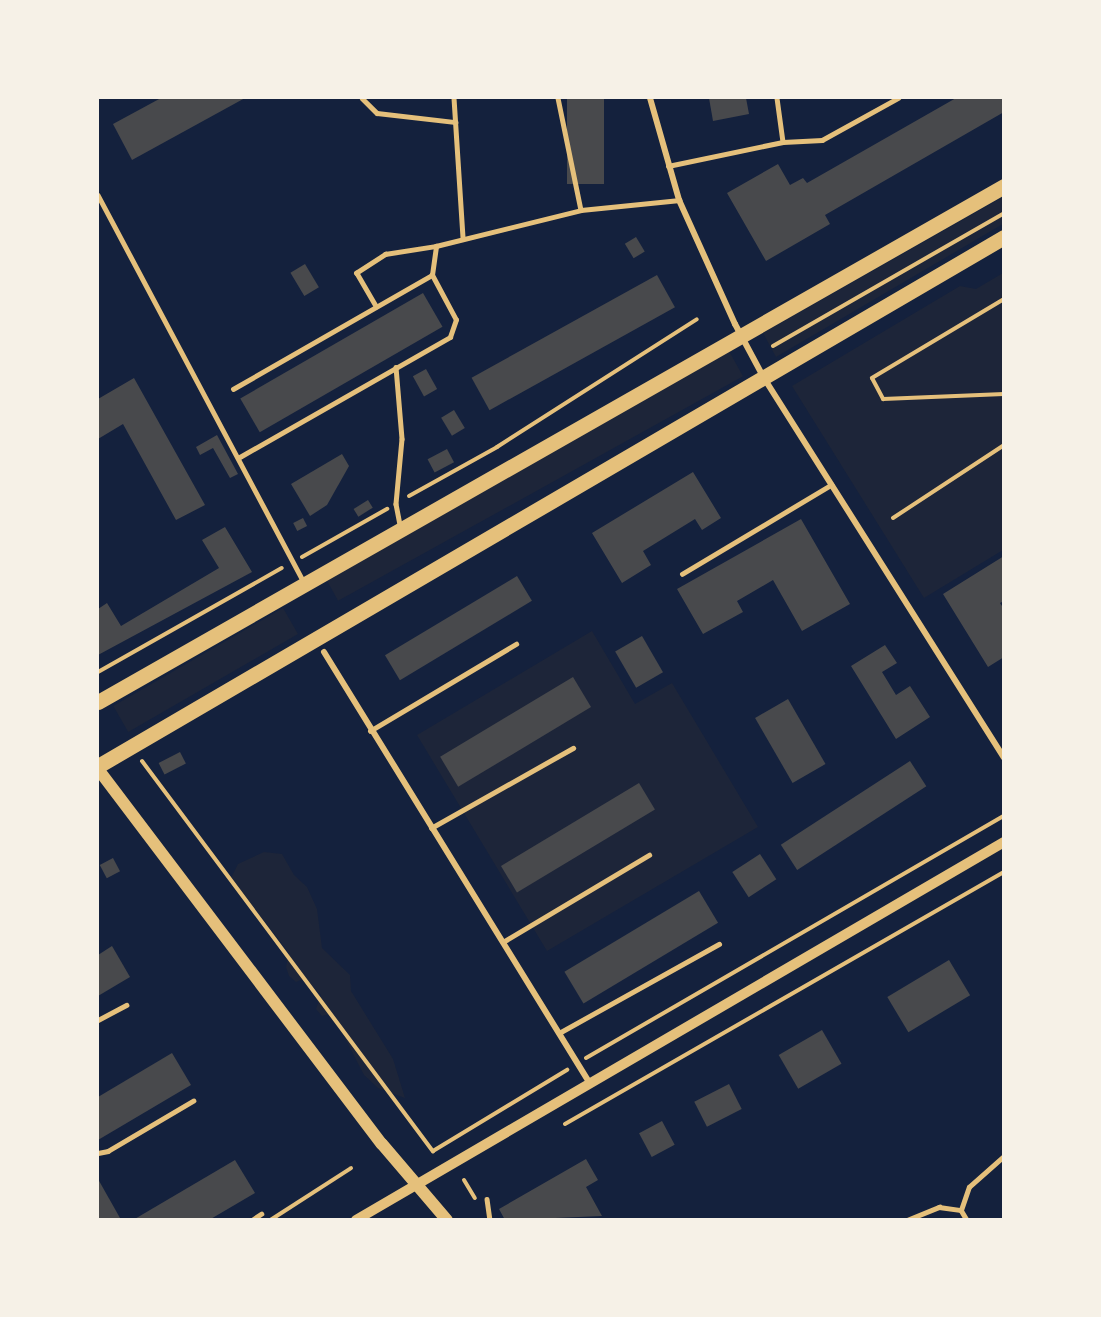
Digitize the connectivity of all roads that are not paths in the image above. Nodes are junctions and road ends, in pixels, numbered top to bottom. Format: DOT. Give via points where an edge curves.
graph roads {
  1 [pos="362,98"];
  2 [pos="454,98"];
  3 [pos="558,98"];
  4 [pos="650,98"];
  5 [pos="777,98"];
  6 [pos="898,98"];
  7 [pos="455,122"];
  8 [pos="783,142"];
  9 [pos="668,166"];
  10 [pos="1004,186"];
  11 [pos="98,195"];
  12 [pos="679,200"];
  13 [pos="581,210"];
  14 [pos="1004,237"];
  15 [pos="463,238"];
  16 [pos="436,246"];
  17 [pos="432,274"];
  18 [pos="376,307"];
  19 [pos="741,334"];
  20 [pos="396,367"];
  21 [pos="764,378"];
  22 [pos="233,389"];
  23 [pos="238,458"];
  24 [pos="831,485"];
  25 [pos="400,528"];
  26 [pos="682,574"];
  27 [pos="304,583"];
  28 [pos="516,644"];
  29 [pos="324,652"];
  30 [pos="98,702"];
  31 [pos="370,731"];
  32 [pos="573,748"];
  33 [pos="1004,757"];
  34 [pos="98,768"];
  35 [pos="431,828"];
  36 [pos="1004,842"];
  37 [pos="649,855"];
  38 [pos="502,942"];
  39 [pos="719,944"];
  40 [pos="126,1005"];
  41 [pos="98,1020"];
  42 [pos="559,1033"];
  43 [pos="589,1082"];
  44 [pos="193,1101"];
  45 [pos="98,1153"];
  46 [pos="1004,1156"];
  47 [pos="417,1184"];
  48 [pos="487,1199"];
  49 [pos="961,1209"];
  50 [pos="261,1214"];
  51 [pos="252,1220"];
  52 [pos="356,1220"];
  53 [pos="447,1220"];
  54 [pos="490,1220"];
  55 [pos="907,1220"];
  56 [pos="967,1220"];
  1 -- 7 [label="lane" via="377,113"];
  2 -- 7 [label="lane"];
  3 -- 13 [label="lane"];
  4 -- 9 [label="street"];
  5 -- 8 [label="lane"];
  6 -- 8 [label="lane" via="822,140"];
  7 -- 15 [label="lane"];
  8 -- 9 [label="lane"];
  9 -- 12 [label="street"];
  10 -- 19 [label="main road"];
  11 -- 23 [label="lane"];
  12 -- 13 [label="lane"];
  12 -- 19 [label="street"];
  13 -- 15 [label="lane"];
  14 -- 21 [label="main road"];
  15 -- 16 [label="lane"];
  16 -- 17 [label="lane"];
  16 -- 18 [label="lane" via="385,254 356,273"];
  17 -- 18 [label="lane"];
  17 -- 20 [label="lane" via="456,320 450,337"];
  18 -- 22 [label="lane"];
  19 -- 21 [label="street"];
  19 -- 25 [label="main road"];
  20 -- 23 [label="lane"];
  20 -- 25 [label="lane" via="402,439 396,504"];
  21 -- 24 [label="street"];
  21 -- 34 [label="main road"];
  23 -- 27 [label="lane"];
  24 -- 26 [label="lane"];
  24 -- 33 [label="street"];
  25 -- 27 [label="main road"];
  27 -- 30 [label="main road"];
  28 -- 31 [label="lane"];
  29 -- 31 [label="street"];
  31 -- 35 [label="street"];
  32 -- 35 [label="lane"];
  34 -- 47 [label="main road" via="382,1144"];
  35 -- 38 [label="street"];
  36 -- 43 [label="street"];
  37 -- 38 [label="lane"];
  38 -- 42 [label="street"];
  39 -- 42 [label="lane"];
  40 -- 41 [label="lane"];
  42 -- 43 [label="street"];
  43 -- 47 [label="street"];
  44 -- 45 [label="lane" via="108,1151"];
  46 -- 49 [label="lane" via="969,1187"];
  47 -- 52 [label="street"];
  47 -- 53 [label="main road"];
  48 -- 54 [label="lane"];
  49 -- 55 [label="lane" via="939,1208"];
  49 -- 56 [label="lane"];
  50 -- 51 [label="lane"];
}
